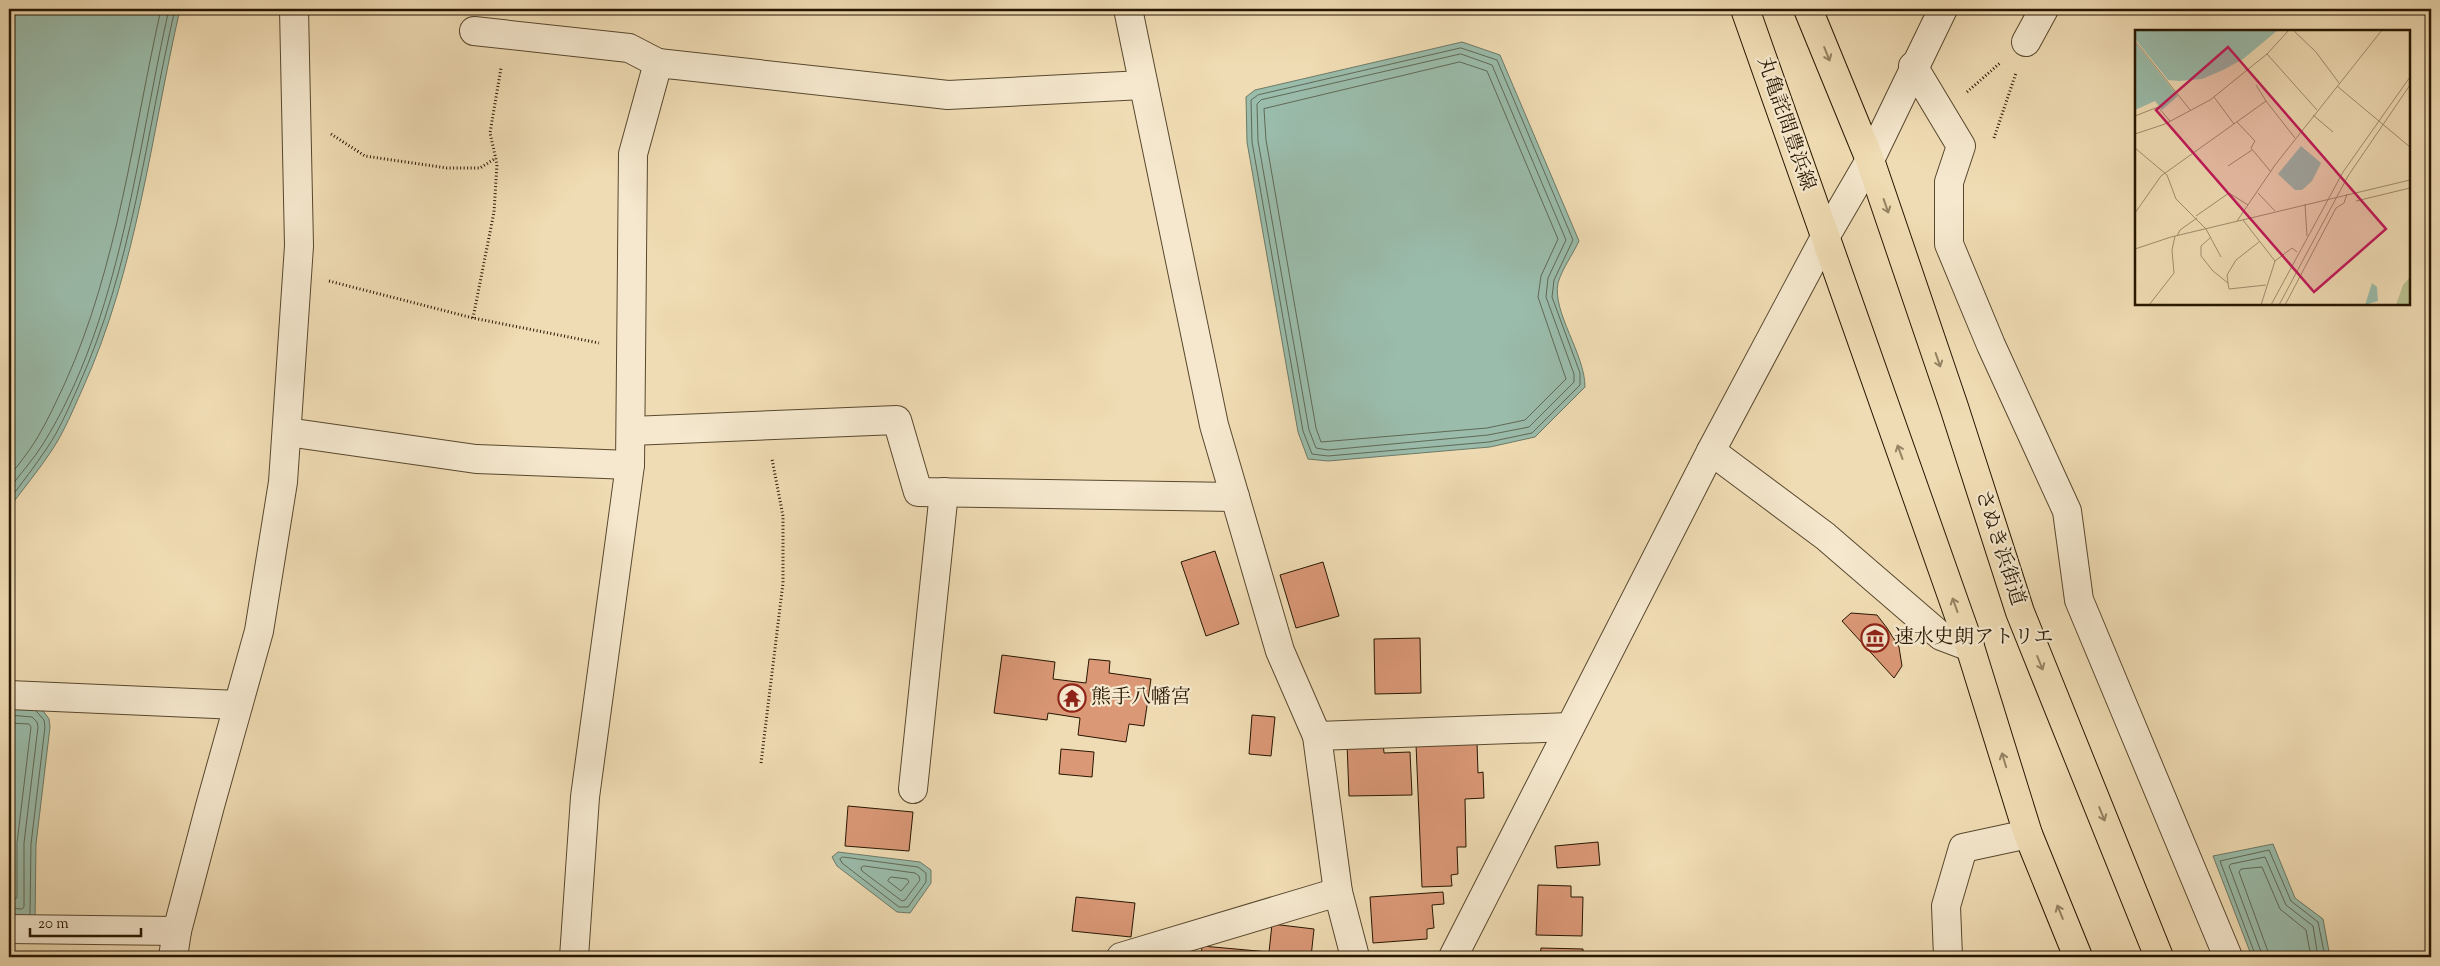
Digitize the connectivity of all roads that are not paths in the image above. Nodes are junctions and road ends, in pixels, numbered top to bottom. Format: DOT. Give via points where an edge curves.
graph roads {
  1 [pos="294,9"];
  2 [pos="1128,9"];
  3 [pos="1745,9"];
  4 [pos="1808,9"];
  5 [pos="1943,9"];
  6 [pos="2044,9"];
  7 [pos="474,31"];
  8 [pos="2026,42"];
  9 [pos="658,63"];
  10 [pos="1913,66"];
  11 [pos="1143,85"];
  12 [pos="1870,160"];
  13 [pos="1824,239"];
  14 [pos="287,432"];
  15 [pos="630,432"];
  16 [pos="1711,451"];
  17 [pos="630,465"];
  18 [pos="944,492"];
  19 [pos="1235,497"];
  20 [pos="1970,647"];
  21 [pos="9,695"];
  22 [pos="238,705"];
  23 [pos="1570,727"];
  24 [pos="1317,736"];
  25 [pos="913,789"];
  26 [pos="2028,834"];
  27 [pos="1338,892"];
  28 [pos="9,929"];
  29 [pos="178,931"];
  30 [pos="173,957"];
  31 [pos="574,957"];
  32 [pos="1121,957"];
  33 [pos="1355,957"];
  34 [pos="1453,957"];
  35 [pos="1948,957"];
  36 [pos="2078,957"];
  37 [pos="2159,957"];
  38 [pos="2228,957"];
  1 -- 14 [label="street" via="299,246"];
  2 -- 11 [label="street"];
  3 -- 13 [label="main road, 丸亀詫間豊浜線"];
  4 -- 12 [label="main road, one-way"];
  5 -- 10 [label="street"];
  6 -- 8 [label="street"];
  7 -- 9 [label="street" via="629,48"];
  9 -- 11 [label="street" via="948,95"];
  9 -- 15 [label="street" via="633,154"];
  10 -- 12 [label="street"];
  10 -- 38 [label="street" via="1961,146 1949,182 1950,244 1991,345 2067,512 2079,600"];
  11 -- 19 [label="street" via="1214,425"];
  12 -- 13 [label="street"];
  12 -- 37 [label="main road, さぬき浜街道, one-way" via="2020,612"];
  13 -- 16 [label="street"];
  20 -- 13 [label="main road, one-way"];
  14 -- 17 [label="street" via="476,459"];
  14 -- 22 [label="street" via="283,482 259,632"];
  15 -- 17 [label="street"];
  15 -- 18 [label="street" via="897,420 918,492"];
  16 -- 20 [label="street" via="1824,536 1941,636"];
  16 -- 23 [label="street"];
  17 -- 31 [label="street" via="584,797"];
  18 -- 19 [label="street"];
  18 -- 25 [label="street"];
  19 -- 24 [label="street" via="1280,651"];
  26 -- 20 [label="main road, one-way"];
  21 -- 22 [label="street"];
  22 -- 29 [label="street"];
  23 -- 24 [label="street"];
  23 -- 34 [label="street"];
  24 -- 27 [label="street"];
  26 -- 35 [label="street" via="1962,848 1946,906"];
  36 -- 26 [label="main road, one-way"];
  27 -- 32 [label="street"];
  27 -- 33 [label="street"];
  28 -- 29 [label="street"];
  29 -- 30 [label="street"];
}
